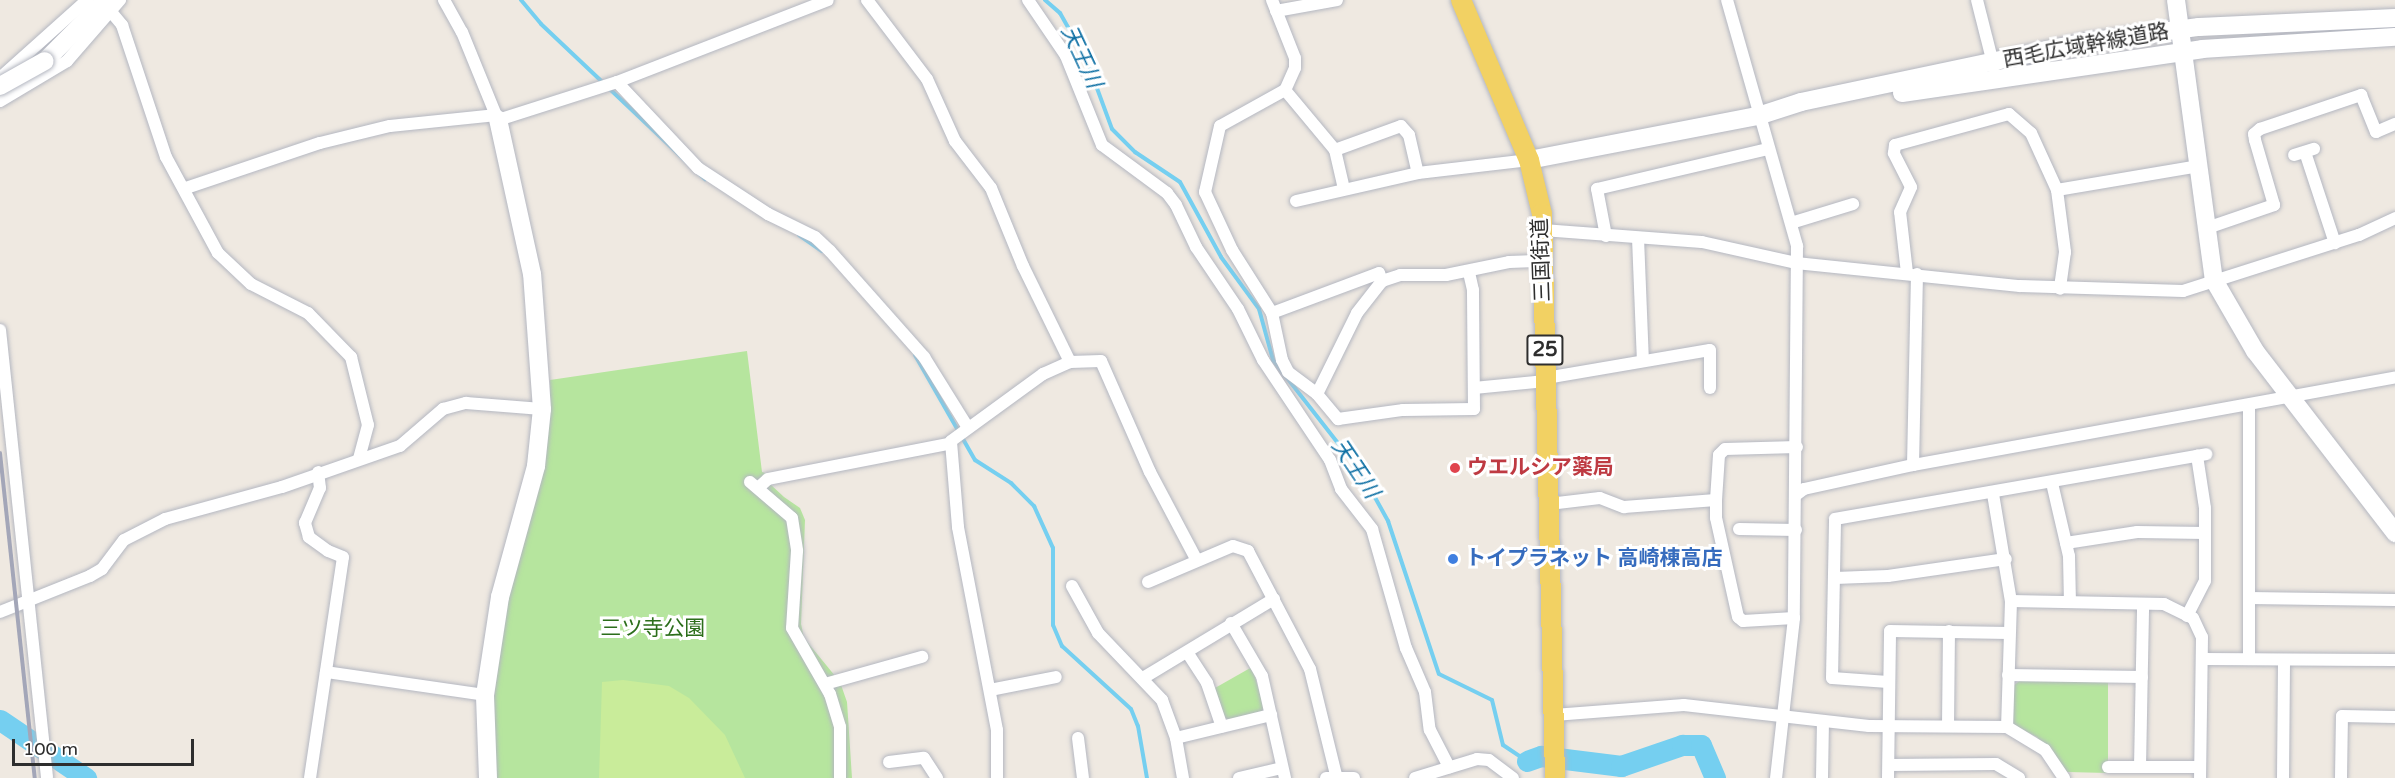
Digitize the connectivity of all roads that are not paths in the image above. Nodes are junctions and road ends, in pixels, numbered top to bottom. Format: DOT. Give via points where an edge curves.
graph roads {
  1 [pos="87,0"];
  2 [pos="120,0"];
  3 [pos="444,0"];
  4 [pos="828,0"];
  5 [pos="867,0"];
  6 [pos="1028,0"];
  7 [pos="1337,0"];
  8 [pos="1461,0"];
  9 [pos="1727,0"];
  10 [pos="2176,0"];
  11 [pos="1981,1"];
  12 [pos="1274,5"];
  13 [pos="109,6"];
  14 [pos="2395,18"];
  15 [pos="2181,29"];
  16 [pos="2395,37"];
  17 [pos="2183,51"];
  18 [pos="23,57"];
  19 [pos="1995,71"];
  20 [pos="0,78"];
  21 [pos="39,81"];
  22 [pos="617,82"];
  23 [pos="0,86"];
  24 [pos="1285,90"];
  25 [pos="0,101"];
  26 [pos="1758,116"];
  27 [pos="497,118"];
  28 [pos="2395,124"];
  29 [pos="1768,149"];
  30 [pos="1335,150"];
  31 [pos="2304,152"];
  32 [pos="1529,160"];
  33 [pos="2199,166"];
  34 [pos="1418,173"];
  35 [pos="186,188"];
  36 [pos="1344,188"];
  37 [pos="2057,189"];
  38 [pos="1296,201"];
  39 [pos="1853,204"];
  40 [pos="2395,218"];
  41 [pos="1791,223"];
  42 [pos="2207,228"];
  43 [pos="1543,230"];
  44 [pos="1606,236"];
  45 [pos="1638,238"];
  46 [pos="2336,243"];
  47 [pos="1543,261"];
  48 [pos="1796,263"];
  49 [pos="1469,272"];
  50 [pos="1912,273"];
  51 [pos="2214,280"];
  52 [pos="1382,281"];
  53 [pos="2060,289"];
  54 [pos="1272,313"];
  55 [pos="0,330"];
  56 [pos="1643,361"];
  57 [pos="1070,362"];
  58 [pos="2395,377"];
  59 [pos="1546,380"];
  60 [pos="1474,388"];
  61 [pos="1710,388"];
  62 [pos="1317,394"];
  63 [pos="2289,396"];
  64 [pos="2249,406"];
  65 [pos="542,409"];
  66 [pos="967,426"];
  67 [pos="948,444"];
  68 [pos="1797,447"];
  69 [pos="359,459"];
  70 [pos="1913,465"];
  71 [pos="318,472"];
  72 [pos="2052,483"];
  73 [pos="1993,494"];
  74 [pos="1796,495"];
  75 [pos="1716,500"];
  76 [pos="1549,504"];
  77 [pos="1739,529"];
  78 [pos="1796,530"];
  79 [pos="2205,533"];
  80 [pos="2395,533"];
  81 [pos="2066,543"];
  82 [pos="1196,559"];
  83 [pos="2006,559"];
  84 [pos="1835,578"];
  85 [pos="1148,582"];
  86 [pos="1072,586"];
  87 [pos="1274,598"];
  88 [pos="2249,598"];
  89 [pos="2395,600"];
  90 [pos="2011,601"];
  91 [pos="2070,602"];
  92 [pos="28,603"];
  93 [pos="2144,604"];
  94 [pos="0,612"];
  95 [pos="2187,615"];
  96 [pos="1794,618"];
  97 [pos="1231,623"];
  98 [pos="1948,631"];
  99 [pos="2009,633"];
  100 [pos="1187,652"];
  101 [pos="922,657"];
  102 [pos="2203,659"];
  103 [pos="2249,659"];
  104 [pos="2284,660"];
  105 [pos="2395,660"];
  106 [pos="326,672"];
  107 [pos="2008,675"];
  108 [pos="1056,677"];
  109 [pos="2142,677"];
  110 [pos="1143,678"];
  111 [pos="1888,682"];
  112 [pos="825,684"];
  113 [pos="990,690"];
  114 [pos="485,695"];
  115 [pos="1271,715"];
  116 [pos="1554,715"];
  117 [pos="1784,716"];
  118 [pos="2395,717"];
  119 [pos="1823,721"];
  120 [pos="1889,726"];
  121 [pos="1947,726"];
  122 [pos="1222,727"];
  123 [pos="2007,727"];
  124 [pos="1078,738"];
  125 [pos="1176,738"];
  126 [pos="889,762"];
  127 [pos="1555,764"];
  128 [pos="1889,765"];
  129 [pos="1449,766"];
  130 [pos="2108,766"];
  131 [pos="2140,767"];
  132 [pos="46,772"];
  133 [pos="1284,773"];
  134 [pos="2200,773"];
  135 [pos="1331,777"];
  136 [pos="310,778"];
  137 [pos="488,778"];
  138 [pos="840,778"];
  139 [pos="937,778"];
  140 [pos="997,778"];
  141 [pos="1083,778"];
  142 [pos="1183,778"];
  143 [pos="1239,778"];
  144 [pos="1354,778"];
  145 [pos="1415,778"];
  146 [pos="1513,778"];
  147 [pos="1776,778"];
  148 [pos="1822,778"];
  149 [pos="1888,778"];
  150 [pos="2019,778"];
  151 [pos="2064,778"];
  152 [pos="2283,778"];
  153 [pos="2341,778"];
  1 -- 18 [label="street"];
  2 -- 13 [label="street"];
  3 -- 27 [label="street" via="462,32"];
  4 -- 22 [label="street"];
  5 -- 57 [label="street" via="927,79 956,141 991,188 1023,266"];
  6 -- 129 [label="street" via="1066,56 1102,146 1176,205 1196,247 1238,309 1263,360 1330,460 1341,489 1372,529 1406,648 1425,692 1430,730"];
  7 -- 12 [label="street"];
  8 -- 32 [label="main road, 三国街道 / 25"];
  9 -- 26 [label="street"];
  10 -- 15 [label="street"];
  11 -- 19 [label="street"];
  12 -- 24 [label="street" via="1295,58"];
  13 -- 21 [label="street" via="67,62"];
  13 -- 23 [label="street, bridge" via="45,61"];
  13 -- 35 [label="street" via="122,25 166,157"];
  14 -- 15 [label="street, 西毛広域幹線道路"];
  15 -- 17 [label="street"];
  15 -- 19 [label="street, 西毛広域幹線道路" via="2086,42"];
  16 -- 17 [label="street, 西毛広域幹線道路"];
  17 -- 19 [label="street, 西毛広域幹線道路"];
  17 -- 33 [label="street"];
  18 -- 20 [label="street"];
  18 -- 21 [label="street"];
  19 -- 26 [label="street, 西毛広域幹線道路"];
  21 -- 25 [label="street"];
  22 -- 27 [label="street"];
  22 -- 66 [label="street" via="672,145 706,174 768,214 815,237 830,251 924,357"];
  24 -- 30 [label="street"];
  24 -- 54 [label="street" via="1220,126 1205,192 1232,250"];
  26 -- 29 [label="street"];
  26 -- 32 [label="street, 西毛広域幹線道路"];
  27 -- 35 [label="street" via="390,126 320,142"];
  27 -- 65 [label="street" via="532,274"];
  28 -- 42 [label="street" via="2376,132 2361,95 2260,129 2254,134 2255,140 2274,205"];
  29 -- 41 [label="street"];
  29 -- 44 [label="street" via="1597,189"];
  30 -- 34 [label="street" via="1401,126 1409,135"];
  30 -- 36 [label="street"];
  31 -- 46 [label="street"];
  32 -- 34 [label="street"];
  32 -- 43 [label="main road, 三国街道 / 25"];
  33 -- 37 [label="street"];
  33 -- 42 [label="street"];
  34 -- 36 [label="street"];
  35 -- 69 [label="street" via="223,261 251,284 308,313 351,357 368,425"];
  36 -- 38 [label="street"];
  37 -- 50 [label="street" via="2031,133 2013,115 1894,145 1894,153 1911,187 1900,212"];
  37 -- 53 [label="street" via="2065,252"];
  39 -- 41 [label="street"];
  40 -- 46 [label="street"];
  41 -- 48 [label="street"];
  42 -- 51 [label="street"];
  43 -- 44 [label="street"];
  43 -- 47 [label="main road, 三国街道 / 25"];
  44 -- 45 [label="street"];
  45 -- 48 [label="street" via="1741,248"];
  45 -- 56 [label="street"];
  46 -- 51 [label="street"];
  47 -- 49 [label="street" via="1509,262"];
  47 -- 59 [label="main road, 三国街道 / 25"];
  48 -- 50 [label="street"];
  48 -- 68 [label="street"];
  49 -- 52 [label="street" via="1400,274"];
  49 -- 60 [label="street" via="1473,290"];
  50 -- 53 [label="street"];
  50 -- 70 [label="street"];
  51 -- 53 [label="street" via="2190,291"];
  51 -- 63 [label="street" via="2255,351"];
  52 -- 54 [label="street" via="1379,273"];
  52 -- 62 [label="street" via="1357,313"];
  54 -- 62 [label="street" via="1288,372"];
  55 -- 92 [label="street"];
  56 -- 59 [label="street"];
  56 -- 61 [label="street" via="1710,350"];
  57 -- 66 [label="street" via="1028,382"];
  57 -- 82 [label="street" via="1101,361 1150,471"];
  58 -- 63 [label="street"];
  59 -- 60 [label="street"];
  59 -- 76 [label="main road, 三国街道 / 25"];
  60 -- 62 [label="street" via="1474,409 1403,410 1338,420"];
  63 -- 64 [label="street"];
  63 -- 80 [label="street"];
  64 -- 70 [label="street"];
  64 -- 88 [label="street"];
  65 -- 69 [label="street" via="452,406 443,409 400,446"];
  65 -- 114 [label="street" via="537,466 500,597"];
  66 -- 67 [label="street"];
  67 -- 112 [label="street" via="768,478 754,485 792,518 797,551 792,628"];
  67 -- 113 [label="street" via="958,527"];
  68 -- 74 [label="street"];
  68 -- 75 [label="street" via="1725,448 1719,455"];
  69 -- 71 [label="street"];
  70 -- 74 [label="street" via="1804,489"];
  71 -- 92 [label="street" via="282,487 165,519 124,540 102,569"];
  71 -- 106 [label="street" via="320,488 305,523 309,537 343,556"];
  72 -- 73 [label="street"];
  72 -- 79 [label="street" via="2202,455"];
  72 -- 81 [label="street"];
  73 -- 83 [label="street"];
  73 -- 84 [label="street" via="1941,499 1835,519"];
  74 -- 78 [label="street"];
  75 -- 76 [label="street" via="1624,507 1600,498"];
  75 -- 96 [label="street" via="1716,518 1738,617 1743,621"];
  76 -- 116 [label="main road, 三国街道 / 25"];
  77 -- 78 [label="street"];
  78 -- 96 [label="street"];
  79 -- 81 [label="street" via="2137,532"];
  79 -- 95 [label="street" via="2205,581"];
  81 -- 91 [label="street"];
  82 -- 85 [label="street"];
  82 -- 87 [label="street" via="1233,546 1244,547"];
  83 -- 84 [label="street" via="1888,576"];
  83 -- 90 [label="street"];
  84 -- 111 [label="street" via="1832,678"];
  86 -- 110 [label="street" via="1098,633 1115,655"];
  87 -- 97 [label="street"];
  87 -- 135 [label="street" via="1310,669"];
  88 -- 89 [label="street"];
  88 -- 103 [label="street"];
  90 -- 91 [label="street"];
  90 -- 99 [label="street"];
  91 -- 93 [label="street"];
  92 -- 94 [label="street"];
  92 -- 132 [label="street"];
  93 -- 95 [label="street" via="2175,608"];
  93 -- 109 [label="street"];
  95 -- 102 [label="street" via="2202,637"];
  96 -- 117 [label="street"];
  97 -- 100 [label="street"];
  97 -- 115 [label="street" via="1258,669"];
  98 -- 99 [label="street"];
  98 -- 111 [label="street" via="1890,631"];
  98 -- 121 [label="street"];
  99 -- 107 [label="street"];
  100 -- 110 [label="street"];
  100 -- 122 [label="street" via="1208,683"];
  101 -- 112 [label="street"];
  102 -- 103 [label="street"];
  102 -- 134 [label="street"];
  103 -- 104 [label="street"];
  104 -- 105 [label="street"];
  104 -- 152 [label="street"];
  106 -- 114 [label="street"];
  106 -- 136 [label="street"];
  107 -- 109 [label="street"];
  107 -- 123 [label="street"];
  108 -- 113 [label="street"];
  109 -- 131 [label="street"];
  110 -- 125 [label="street" via="1162,700"];
  111 -- 120 [label="street"];
  112 -- 138 [label="street" via="840,727"];
  113 -- 140 [label="street" via="997,730"];
  114 -- 137 [label="street"];
  115 -- 122 [label="street"];
  115 -- 133 [label="street"];
  116 -- 117 [label="street" via="1684,705"];
  116 -- 127 [label="main road, 25"];
  117 -- 119 [label="street"];
  117 -- 147 [label="street"];
  118 -- 153 [label="street" via="2342,716"];
  119 -- 120 [label="street"];
  119 -- 148 [label="street"];
  120 -- 121 [label="street"];
  120 -- 128 [label="street"];
  121 -- 123 [label="street"];
  122 -- 125 [label="street"];
  123 -- 151 [label="street" via="2045,750"];
  124 -- 141 [label="street"];
  125 -- 142 [label="street"];
  126 -- 139 [label="street" via="924,758"];
  128 -- 149 [label="street"];
  128 -- 150 [label="street" via="1996,764"];
  129 -- 145 [label="street"];
  129 -- 146 [label="street" via="1489,760"];
  130 -- 131 [label="street"];
  131 -- 134 [label="street"];
  133 -- 143 [label="street"];
  135 -- 144 [label="street"];
}
